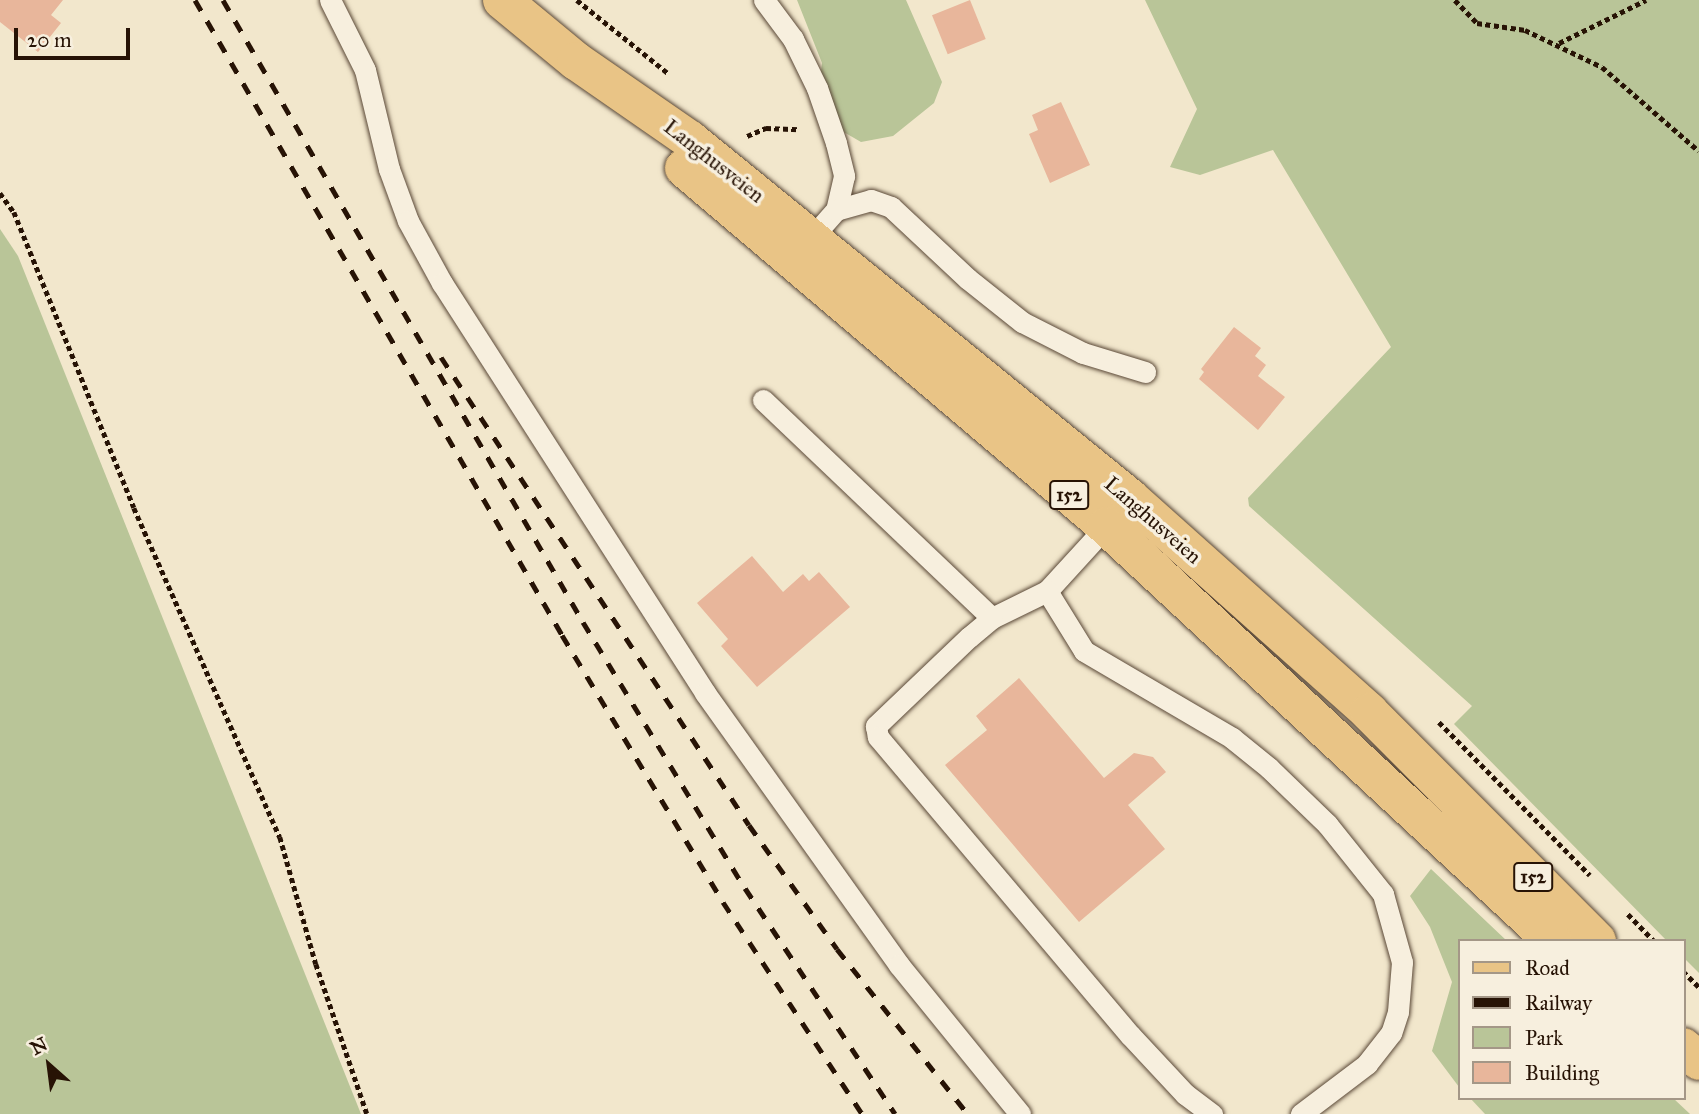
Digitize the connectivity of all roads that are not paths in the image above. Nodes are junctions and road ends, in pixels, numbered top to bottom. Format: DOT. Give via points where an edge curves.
graph roads {
  1 [pos="330,0"];
  2 [pos="502,0"];
  3 [pos="764,0"];
  4 [pos="813,236"];
  5 [pos="1145,372"];
  6 [pos="763,400"];
  7 [pos="1118,512"];
  8 [pos="1046,591"];
  9 [pos="992,618"];
  10 [pos="1551,939"];
  11 [pos="1595,939"];
  12 [pos="1020,1114"];
  13 [pos="1212,1114"];
  14 [pos="1301,1114"];
  1 -- 12 [label="lane" via="365,70 389,169 408,221 442,283 705,693 899,965"];
  2 -- 4 [label="main road, Langhusveien / 152" via="576,61 690,140"];
  3 -- 4 [label="lane" via="793,39 836,143 844,176"];
  4 -- 5 [label="lane" via="871,200 891,207 1022,322 1083,353"];
  4 -- 7 [label="main road, Langhusveien / 152"];
  6 -- 9 [label="lane"];
  7 -- 8 [label="lane"];
  7 -- 10 [label="main road, Langhusveien / 152"];
  7 -- 11 [label="main road, Langhusveien / 152" via="1369,712"];
  8 -- 9 [label="lane"];
  8 -- 14 [label="lane" via="1084,651 1212,725 1260,760 1327,824 1383,894 1402,962 1398,1013 1391,1033 1367,1064"];
  9 -- 13 [label="lane" via="876,726 878,737 1130,1035 1185,1094"];
}
